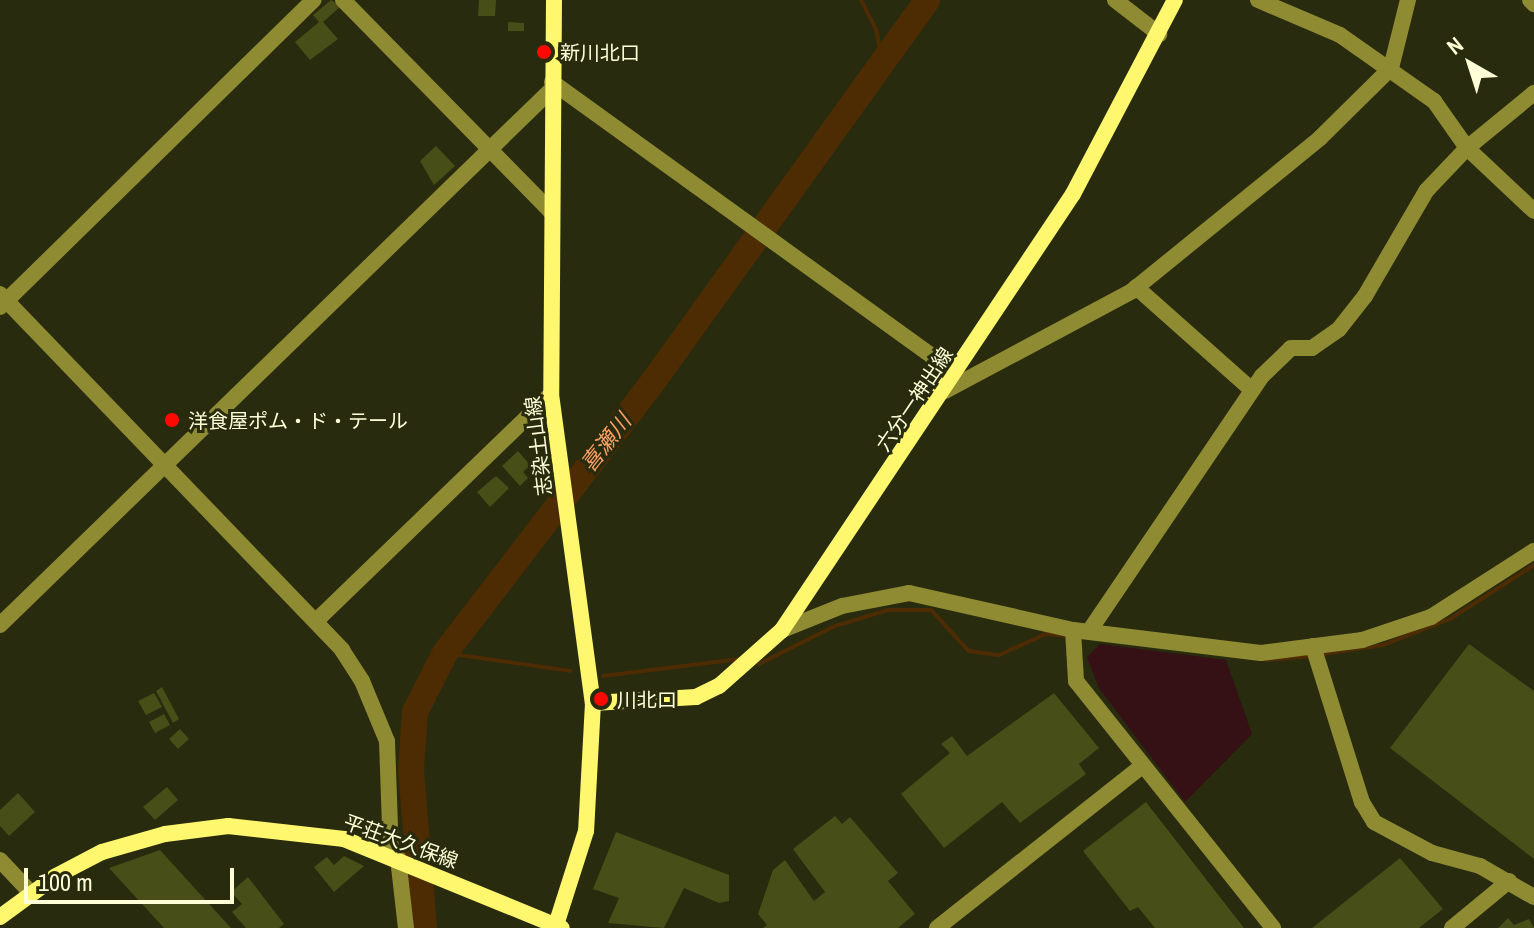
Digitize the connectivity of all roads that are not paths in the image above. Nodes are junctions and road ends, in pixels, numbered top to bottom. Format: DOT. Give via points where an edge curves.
graph roads {
  1 [pos="314,0"];
  2 [pos="343,0"];
  3 [pos="554,0"];
  4 [pos="1115,0"];
  5 [pos="1175,0"];
  6 [pos="1258,0"];
  7 [pos="1408,0"];
  8 [pos="1159,34"];
  9 [pos="1391,68"];
  10 [pos="552,85"];
  11 [pos="1534,93"];
  12 [pos="489,147"];
  13 [pos="1467,148"];
  14 [pos="1534,211"];
  15 [pos="551,212"];
  16 [pos="1136,287"];
  17 [pos="2,301"];
  18 [pos="956,373"];
  19 [pos="1252,390"];
  20 [pos="945,391"];
  21 [pos="551,394"];
  22 [pos="165,463"];
  23 [pos="1534,551"];
  24 [pos="317,620"];
  25 [pos="0,625"];
  26 [pos="782,630"];
  27 [pos="1081,630"];
  28 [pos="1313,646"];
  29 [pos="593,703"];
  30 [pos="1142,766"];
  31 [pos="396,857"];
  32 [pos="0,860"];
  33 [pos="1509,881"];
  34 [pos="31,893"];
  35 [pos="1534,897"];
  36 [pos="0,917"];
  37 [pos="557,927"];
  38 [pos="406,928"];
  39 [pos="937,928"];
  40 [pos="1273,928"];
  41 [pos="1452,928"];
  1 -- 17 [label="street"];
  2 -- 12 [label="street"];
  3 -- 10 [label="main road, 志染土山線"];
  4 -- 8 [label="street"];
  5 -- 8 [label="main road, 六分一神出線"];
  6 -- 9 [label="street" via="1340,35"];
  7 -- 9 [label="street"];
  8 -- 18 [label="main road, 六分一神出線" via="1073,194"];
  9 -- 13 [label="street" via="1434,101"];
  9 -- 16 [label="street" via="1320,138"];
  10 -- 12 [label="street"];
  10 -- 15 [label="main road, 志染土山線"];
  10 -- 18 [label="street"];
  11 -- 13 [label="street"];
  12 -- 15 [label="street"];
  12 -- 22 [label="street"];
  13 -- 14 [label="street"];
  13 -- 19 [label="street" via="1426,191 1365,296 1339,329 1312,348 1291,348"];
  15 -- 21 [label="main road, 志染土山線"];
  16 -- 19 [label="street"];
  16 -- 20 [label="street"];
  17 -- 22 [label="street"];
  18 -- 20 [label="main road, 六分一神出線"];
  19 -- 27 [label="street"];
  20 -- 26 [label="main road, 六分一神出線"];
  21 -- 24 [label="street"];
  21 -- 29 [label="main road, 志染土山線"];
  22 -- 24 [label="street"];
  22 -- 25 [label="street"];
  23 -- 28 [label="street" via="1431,617 1362,640"];
  24 -- 31 [label="street" via="362,681 387,741"];
  26 -- 27 [label="street" via="842,606 909,593"];
  26 -- 29 [label="main road, 六分一神出線" via="719,686 696,697"];
  27 -- 28 [label="street" via="1261,653"];
  27 -- 30 [label="street" via="1076,681"];
  28 -- 33 [label="street" via="1362,802 1374,822 1432,853"];
  29 -- 37 [label="main road, 志染土山線" via="586,831"];
  30 -- 39 [label="street"];
  30 -- 40 [label="street"];
  31 -- 34 [label="main road, 平荘大久保線" via="344,839 228,826 165,834 102,852"];
  31 -- 37 [label="main road, 平荘大久保線"];
  31 -- 38 [label="street"];
  32 -- 34 [label="street"];
  33 -- 35 [label="street"];
  33 -- 41 [label="street"];
  34 -- 36 [label="main road, 平荘大久保線"];
}
